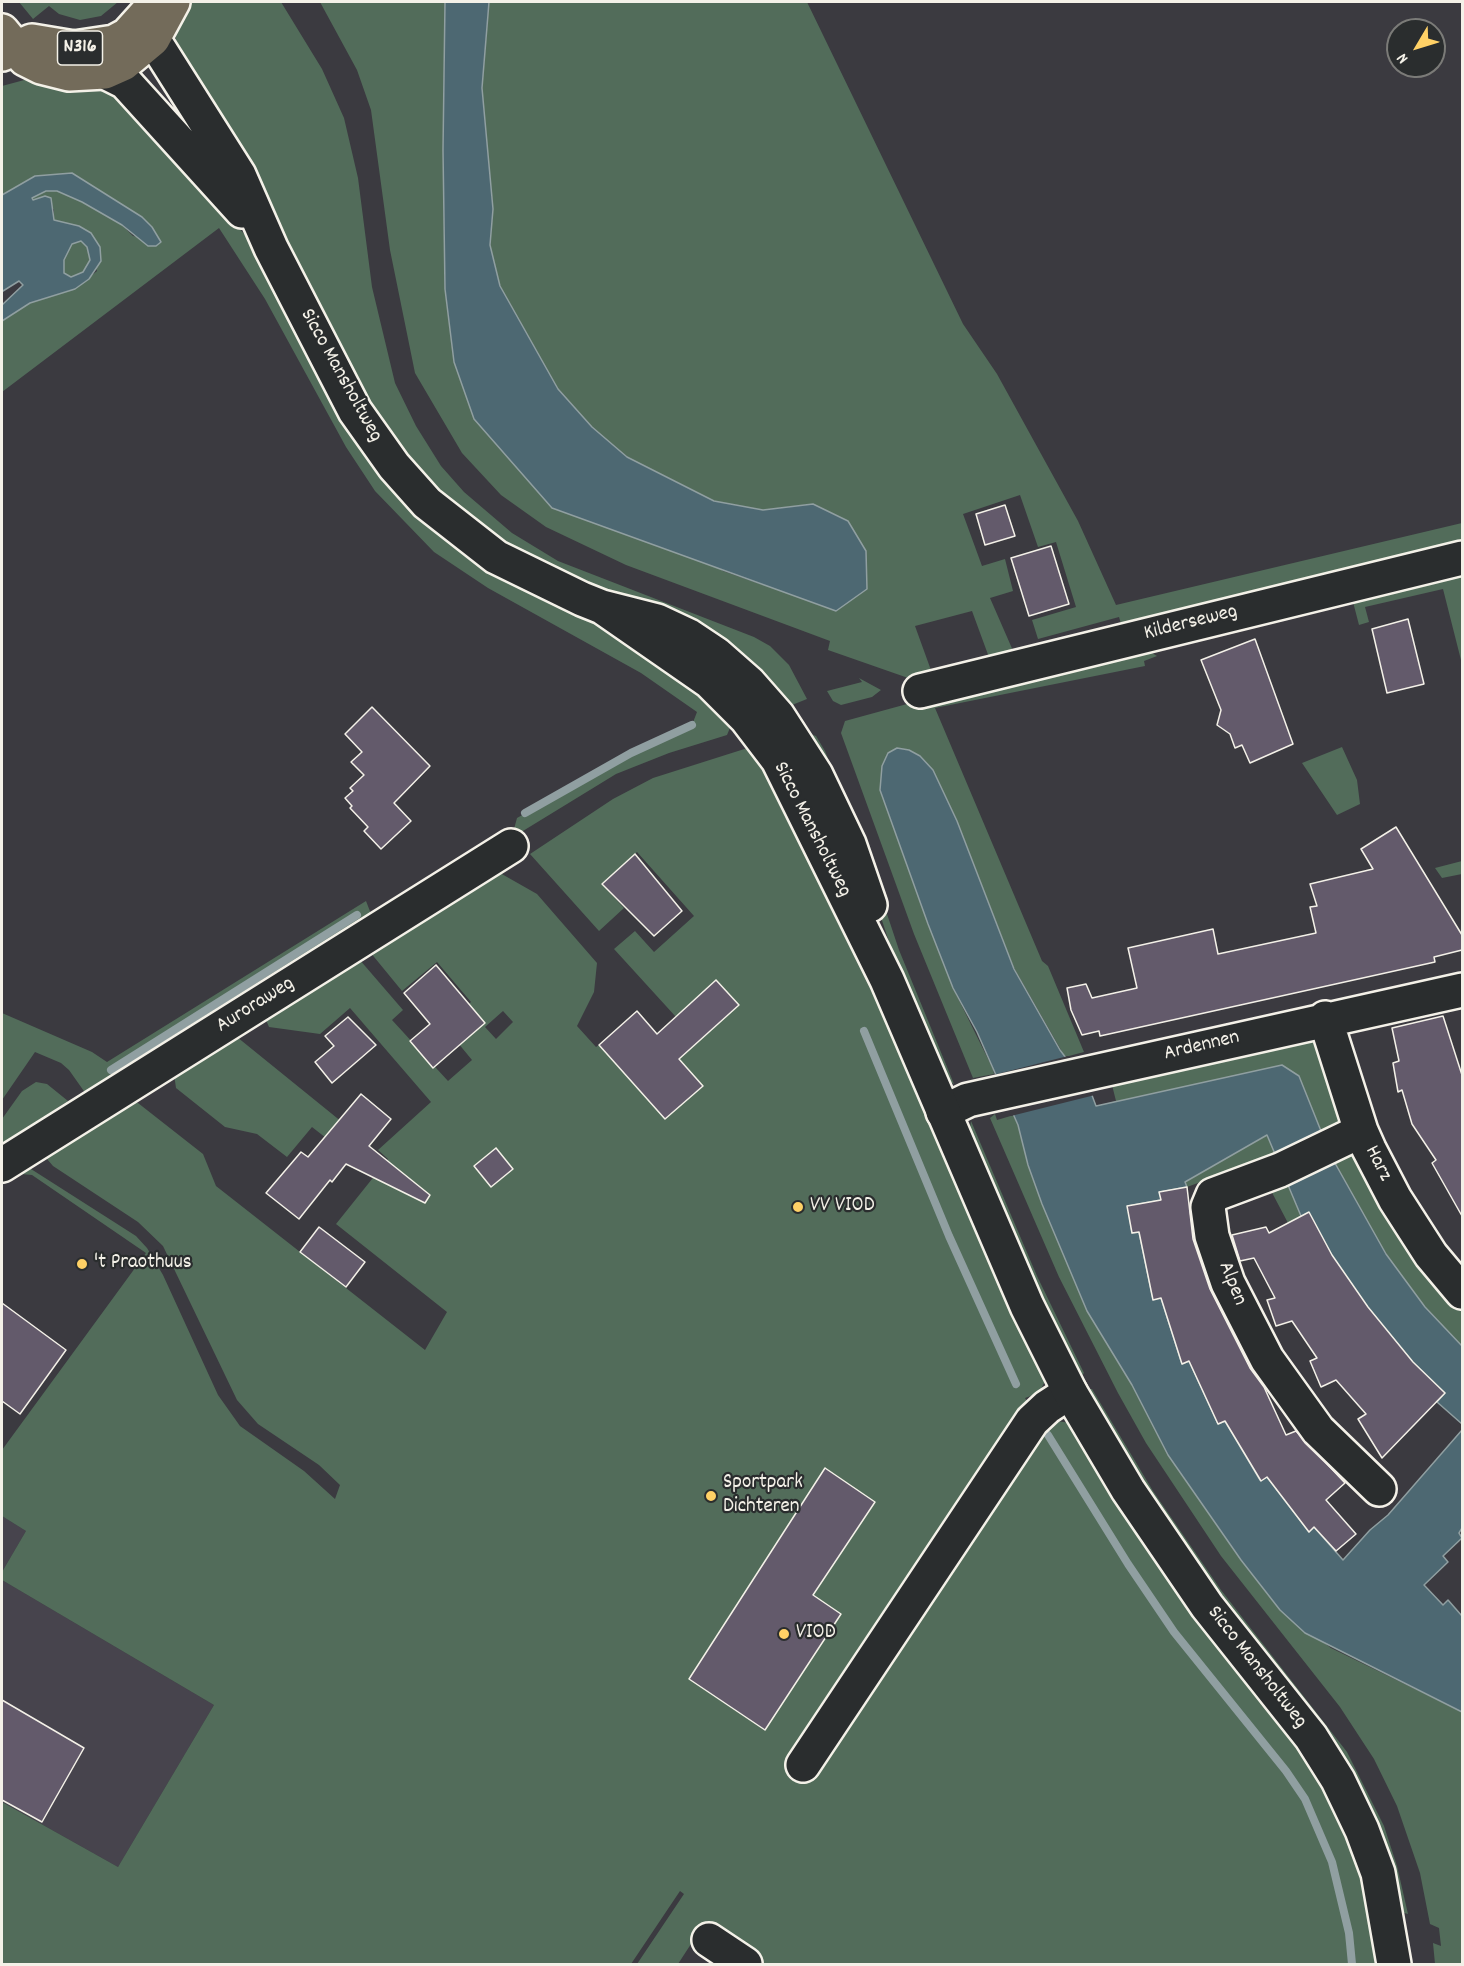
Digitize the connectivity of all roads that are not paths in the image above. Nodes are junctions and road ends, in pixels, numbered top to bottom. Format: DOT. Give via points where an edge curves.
graph roads {
  1 [pos="173,2"];
  2 [pos="149,21"];
  3 [pos="9,53"];
  4 [pos="105,72"];
  5 [pos="271,248"];
  6 [pos="1462,558"];
  7 [pos="920,691"];
  8 [pos="511,846"];
  9 [pos="1462,990"];
  10 [pos="1325,1018"];
  11 [pos="943,1112"];
  12 [pos="1346,1138"];
  13 [pos="2,1165"];
  14 [pos="1462,1292"];
  15 [pos="1070,1392"];
  16 [pos="1379,1490"];
  17 [pos="803,1765"];
  18 [pos="709,1940"];
  19 [pos="745,1965"];
  20 [pos="1394,1965"];
  1 -- 2 [label="main road, N316"];
  2 -- 3 [label="main road, N316" via="114,42 74,48 32,41"];
  2 -- 4 [label="main road, N316" via="123,64"];
  2 -- 5 [label="street, Sicco Mansholtweg" via="239,175"];
  3 -- 4 [label="main road, N316" via="69,74"];
  4 -- 5 [label="street, Sicco Mansholtweg" via="125,82 231,195"];
  5 -- 11 [label="street, Sicco Mansholtweg" via="355,411 394,466 427,503 496,557 538,580 602,607 657,621 689,636 749,683 778,716 816,776 849,844 868,897 887,980"];
  6 -- 7 [label="street, Kilderseweg"];
  8 -- 13 [label="street, Auroraweg"];
  9 -- 10 [label="street, Ardennen"];
  10 -- 11 [label="street, Ardennen" via="968,1100"];
  10 -- 12 [label="street, Harz"];
  11 -- 15 [label="street, Sicco Mansholtweg" via="1026,1306"];
  12 -- 14 [label="street, Harz"];
  12 -- 16 [label="street, Alpen" via="1280,1170 1213,1195 1208,1207 1212,1236 1228,1283 1267,1359 1318,1430"];
  15 -- 17 [label="street" via="1032,1421"];
  15 -- 20 [label="street, Sicco Mansholtweg" via="1128,1490 1207,1606 1311,1737 1338,1780 1378,1873"];
  18 -- 19 [label="street"];
}
